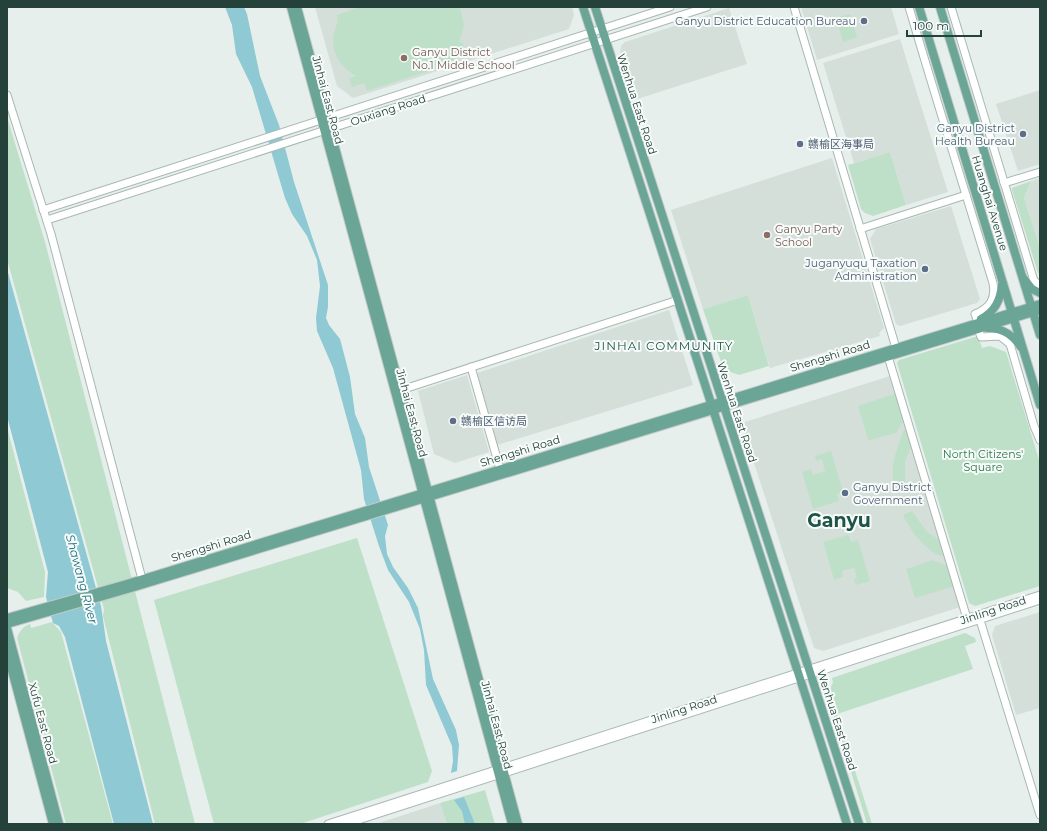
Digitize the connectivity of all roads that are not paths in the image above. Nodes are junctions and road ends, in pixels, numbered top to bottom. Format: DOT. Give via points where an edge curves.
graph roads {
  1 [pos="291,7"];
  2 [pos="297,7"];
  3 [pos="583,7"];
  4 [pos="595,7"];
  5 [pos="670,7"];
  6 [pos="707,7"];
  7 [pos="794,7"];
  8 [pos="908,7"];
  9 [pos="919,7"];
  10 [pos="940,7"];
  11 [pos="951,7"];
  12 [pos="602,29"];
  13 [pos="591,32"];
  14 [pos="605,40"];
  15 [pos="595,43"];
  16 [pos="7,95"];
  17 [pos="324,119"];
  18 [pos="327,130"];
  19 [pos="1040,172"];
  20 [pos="992,177"];
  21 [pos="972,180"];
  22 [pos="1004,183"];
  23 [pos="997,195"];
  24 [pos="966,196"];
  25 [pos="979,205"];
  26 [pos="43,210"];
  27 [pos="47,220"];
  28 [pos="860,229"];
  29 [pos="1022,275"];
  30 [pos="1002,280"];
  31 [pos="1040,285"];
  32 [pos="1040,293"];
  33 [pos="678,300"];
  34 [pos="1040,304"];
  35 [pos="1035,310"];
  36 [pos="1013,315"];
  37 [pos="977,325"];
  38 [pos="1040,335"];
  39 [pos="1024,351"];
  40 [pos="890,352"];
  41 [pos="471,367"];
  42 [pos="401,390"];
  43 [pos="723,403"];
  44 [pos="1040,405"];
  45 [pos="712,406"];
  46 [pos="1040,440"];
  47 [pos="500,468"];
  48 [pos="426,494"];
  49 [pos="142,579"];
  50 [pos="1040,595"];
  51 [pos="1040,600"];
  52 [pos="7,618"];
  53 [pos="969,620"];
  54 [pos="980,620"];
  55 [pos="7,624"];
  56 [pos="7,628"];
  57 [pos="7,652"];
  58 [pos="810,672"];
  59 [pos="799,675"];
  60 [pos="501,771"];
  61 [pos="1040,815"];
  62 [pos="53,824"];
  63 [pos="59,824"];
  64 [pos="328,824"];
  65 [pos="346,824"];
  66 [pos="512,824"];
  67 [pos="518,824"];
  68 [pos="847,824"];
  69 [pos="859,824"];
  1 -- 17 [label="main road, Jinhai East Road"];
  2 -- 17 [label="main road, Jinhai East Road"];
  3 -- 13 [label="main road, Wenhua East Road"];
  4 -- 12 [label="main road, Wenhua East Road"];
  5 -- 12 [label="street, Ouxiang Road"];
  6 -- 14 [label="street, Ouxiang Road"];
  7 -- 28 [label="street"];
  8 -- 24 [label="street"];
  9 -- 21 [label="main road, Huanghai Avenue"];
  10 -- 20 [label="main road, Huanghai Avenue"];
  11 -- 22 [label="street"];
  12 -- 13 [label="street, Ouxiang Road"];
  12 -- 14 [label="main road, Wenhua East Road"];
  13 -- 15 [label="main road, Wenhua East Road"];
  13 -- 17 [label="street, Ouxiang Road"];
  14 -- 15 [label="street, Ouxiang Road"];
  14 -- 43 [label="main road, Wenhua East Road"];
  15 -- 18 [label="street, Ouxiang Road"];
  15 -- 33 [label="main road, Wenhua East Road"];
  16 -- 26 [label="street"];
  17 -- 18 [label="main road, Jinhai East Road"];
  17 -- 26 [label="street, Ouxiang Road"];
  18 -- 27 [label="street, Ouxiang Road"];
  18 -- 42 [label="main road, Jinhai East Road"];
  18 -- 48 [label="main road, Jinhai East Road"];
  19 -- 22 [label="street"];
  20 -- 22 [label="street"];
  20 -- 23 [label="main road, Huanghai Avenue"];
  21 -- 24 [label="street"];
  21 -- 25 [label="main road, Huanghai Avenue"];
  22 -- 23 [label="street"];
  22 -- 31 [label="street" via="1034,281"];
  23 -- 29 [label="main road, Huanghai Avenue"];
  24 -- 25 [label="street"];
  24 -- 28 [label="street"];
  24 -- 37 [label="street" via="995,294 992,302 975,314"];
  25 -- 30 [label="main road, Huanghai Avenue"];
  26 -- 27 [label="street"];
  27 -- 49 [label="street"];
  28 -- 40 [label="street"];
  29 -- 32 [label="main road" via="1029,285"];
  29 -- 35 [label="main road, Huanghai Avenue"];
  30 -- 36 [label="main road, Huanghai Avenue"];
  30 -- 37 [label="main road" via="998,303"];
  33 -- 41 [label="street"];
  33 -- 45 [label="main road, Wenhua East Road"];
  34 -- 35 [label="main road, Shengshi Road"];
  35 -- 36 [label="main road, Shengshi Road"];
  35 -- 38 [label="main road, Huanghai Avenue"];
  36 -- 37 [label="main road, Shengshi Road"];
  36 -- 39 [label="main road, Huanghai Avenue"];
  37 -- 39 [label="main road" via="1008,333"];
  37 -- 40 [label="main road, Shengshi Road"];
  37 -- 46 [label="street" via="981,337 1000,336 1010,344"];
  39 -- 44 [label="main road, Huanghai Avenue"];
  40 -- 43 [label="main road, Shengshi Road"];
  40 -- 53 [label="street"];
  41 -- 42 [label="street"];
  41 -- 47 [label="street"];
  42 -- 48 [label="main road, Jinhai East Road"];
  43 -- 45 [label="main road, Shengshi Road"];
  43 -- 58 [label="main road, Wenhua East Road"];
  45 -- 47 [label="main road, Shengshi Road"];
  45 -- 48 [label="main road, Shengshi Road"];
  45 -- 59 [label="main road, Wenhua East Road"];
  47 -- 48 [label="main road, Shengshi Road"];
  48 -- 49 [label="main road, Shengshi Road"];
  48 -- 55 [label="main road, Shengshi Road" via="131,588"];
  48 -- 60 [label="main road, Jinhai East Road"];
  49 -- 52 [label="main road, Shengshi Road"];
  50 -- 53 [label="street, Jinling Road"];
  51 -- 54 [label="street, Jinling Road"];
  53 -- 54 [label="street, Jinling Road"];
  53 -- 58 [label="street, Jinling Road"];
  54 -- 61 [label="street"];
  56 -- 63 [label="main road, Xufu East Road"];
  57 -- 62 [label="main road, Xufu East Road"];
  58 -- 59 [label="street, Jinling Road"];
  58 -- 69 [label="main road, Wenhua East Road"];
  59 -- 60 [label="street, Jinling Road"];
  59 -- 68 [label="main road, Wenhua East Road"];
  60 -- 64 [label="street, Jinling Road"];
  60 -- 65 [label="street, Jinling Road"];
  60 -- 66 [label="main road, Jinhai East Road"];
  60 -- 67 [label="main road, Jinhai East Road"];
}
